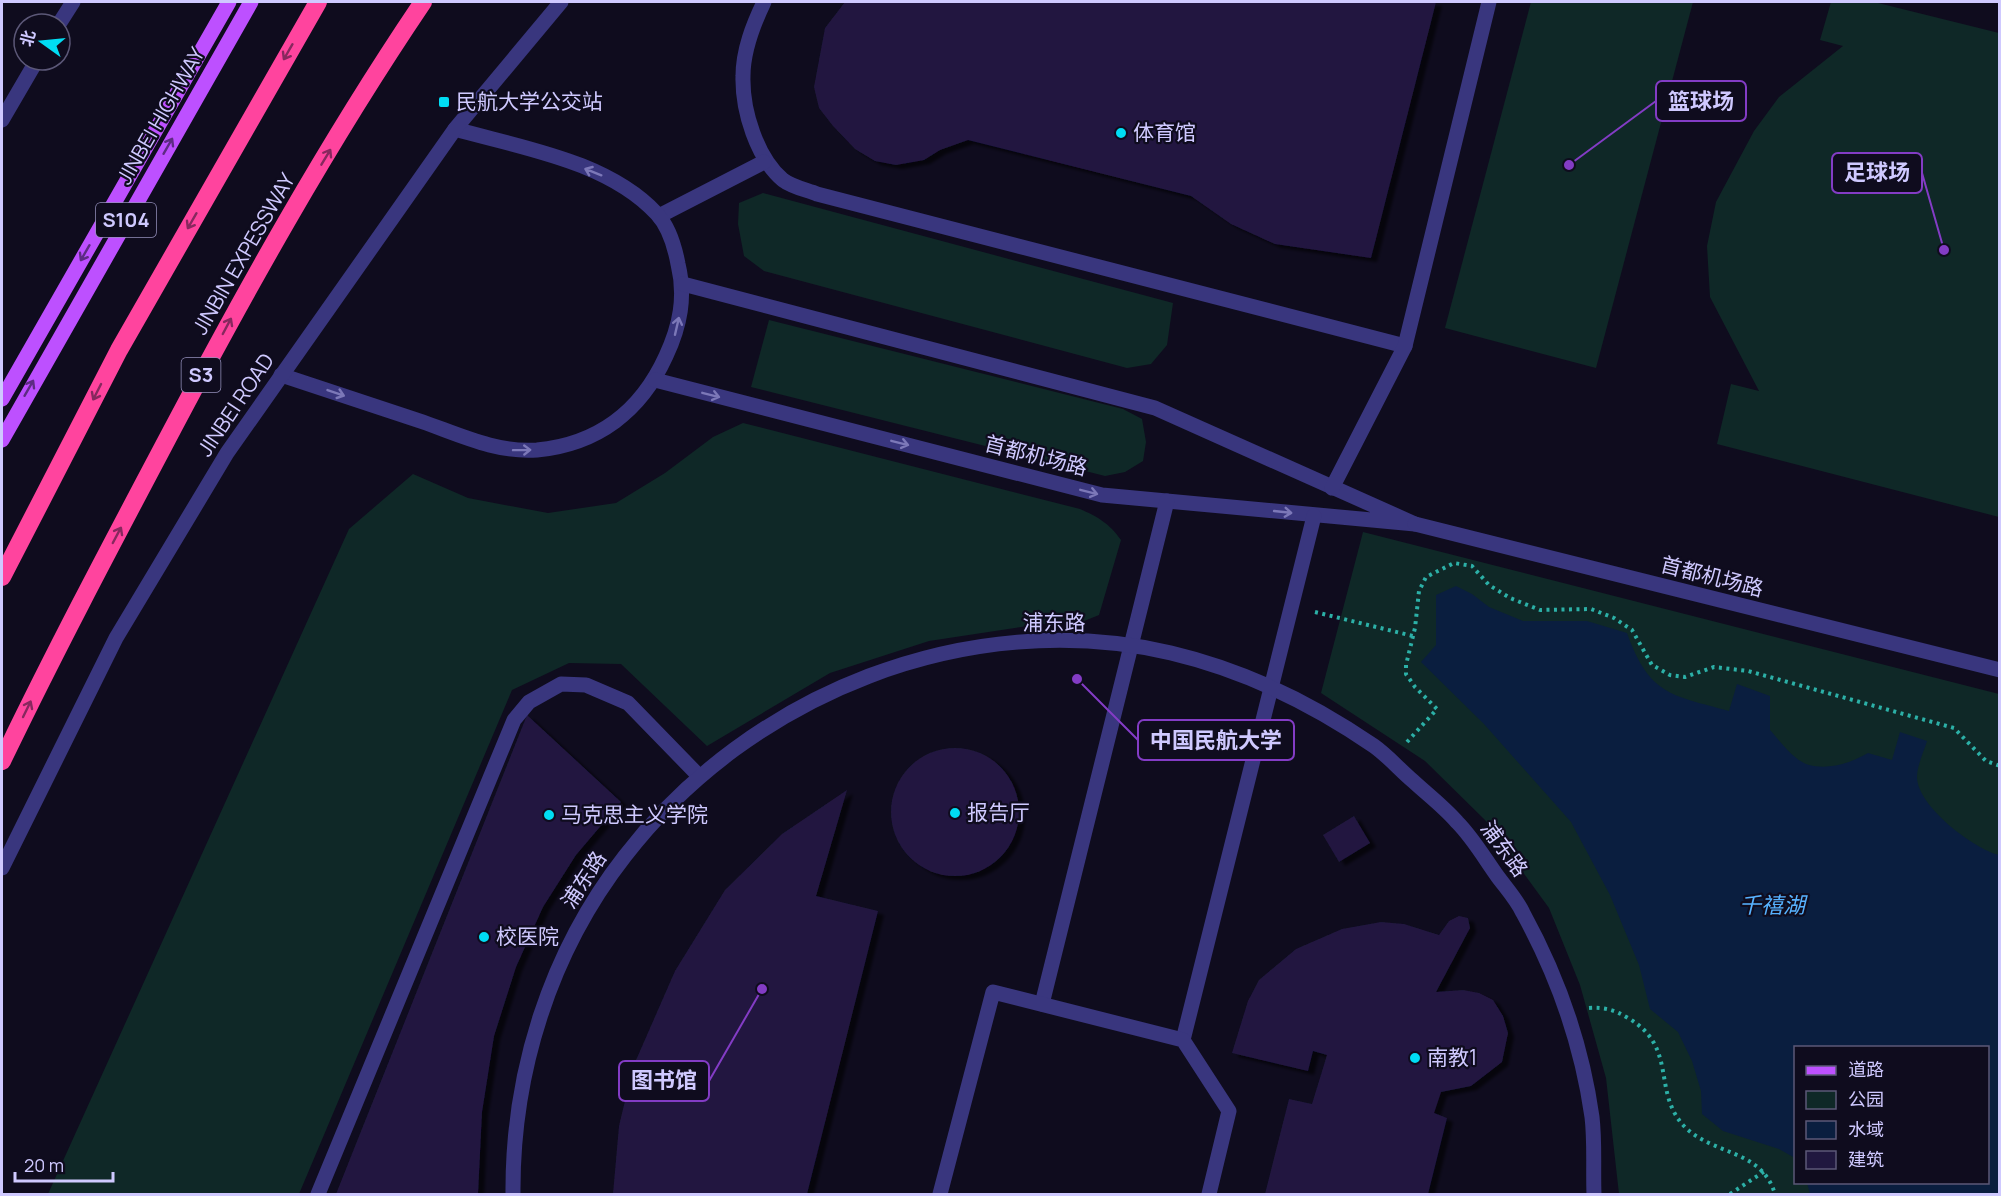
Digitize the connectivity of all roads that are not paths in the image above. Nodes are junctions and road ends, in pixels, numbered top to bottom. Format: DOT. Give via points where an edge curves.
graph roads {
  1 [pos="229,2"];
  2 [pos="251,2"];
  3 [pos="318,2"];
  4 [pos="423,2"];
  5 [pos="561,2"];
  6 [pos="764,2"];
  7 [pos="1489,2"];
  8 [pos="30,72"];
  9 [pos="2,120"];
  10 [pos="455,129"];
  11 [pos="765,162"];
  12 [pos="659,216"];
  13 [pos="683,284"];
  14 [pos="1405,346"];
  15 [pos="281,375"];
  16 [pos="655,380"];
  17 [pos="2,399"];
  18 [pos="2,440"];
  19 [pos="1332,488"];
  20 [pos="1167,501"];
  21 [pos="1314,516"];
  22 [pos="1415,524"];
  23 [pos="2,577"];
  24 [pos="1131,647"];
  25 [pos="2000,670"];
  26 [pos="1271,687"];
  27 [pos="2,761"];
  28 [pos="699,776"];
  29 [pos="2,868"];
  30 [pos="1042,1004"];
  31 [pos="1183,1040"];
  32 [pos="318,1194"];
  33 [pos="513,1194"];
  34 [pos="940,1194"];
  35 [pos="1209,1194"];
  36 [pos="1594,1194"];
  1 -- 17 [label="main road, JINBEI HIGHWAY / S104, one-way"];
  18 -- 2 [label="main road, JINBEI HIGHWAY / S104, one-way"];
  3 -- 23 [label="highway, one-way" via="119,350"];
  27 -- 4 [label="highway, JINBIN EXPESSWAY / S3, one-way" via="245,292"];
  5 -- 10 [label="street, JINBEI ROAD"];
  6 -- 11 [label="street" via="751,29 743,76 750,124"];
  7 -- 14 [label="street"];
  8 -- 9 [label="street"];
  12 -- 10 [label="street, one-way" via="630,190 602,176"];
  10 -- 15 [label="street, JINBEI ROAD"];
  11 -- 12 [label="street"];
  11 -- 14 [label="street" via="785,182 817,194"];
  12 -- 13 [label="street" via="674,247"];
  16 -- 13 [label="street, one-way" via="679,328"];
  13 -- 19 [label="street, 首都机场路" via="1155,408"];
  14 -- 19 [label="street"];
  15 -- 16 [label="street, one-way" via="507,450 561,446 601,431 633,409"];
  15 -- 29 [label="street, JINBEI ROAD" via="227,453 116,638"];
  16 -- 20 [label="street, 首都机场路, one-way" via="1102,495"];
  19 -- 22 [label="street, 首都机场路"];
  20 -- 21 [label="street, 首都机场路, one-way"];
  20 -- 24 [label="street"];
  21 -- 22 [label="street, 首都机场路"];
  21 -- 26 [label="street"];
  22 -- 25 [label="street, 首都机场路"];
  24 -- 26 [label="street, 浦东路" via="1194,660"];
  24 -- 28 [label="street, 浦东路" via="1018,643 911,662 809,701 748,738"];
  24 -- 30 [label="street"];
  26 -- 31 [label="street"];
  26 -- 36 [label="street, 浦东路" via="1376,748 1458,822 1522,910 1568,1011 1592,1118"];
  28 -- 32 [label="street" via="628,703 586,685 561,684 529,702 514,720"];
  28 -- 33 [label="street, 浦东路" via="618,865 563,959 527,1062 515,1134"];
  30 -- 31 [label="street"];
  30 -- 34 [label="street" via="993,992"];
  31 -- 35 [label="street" via="1229,1110"];
}
